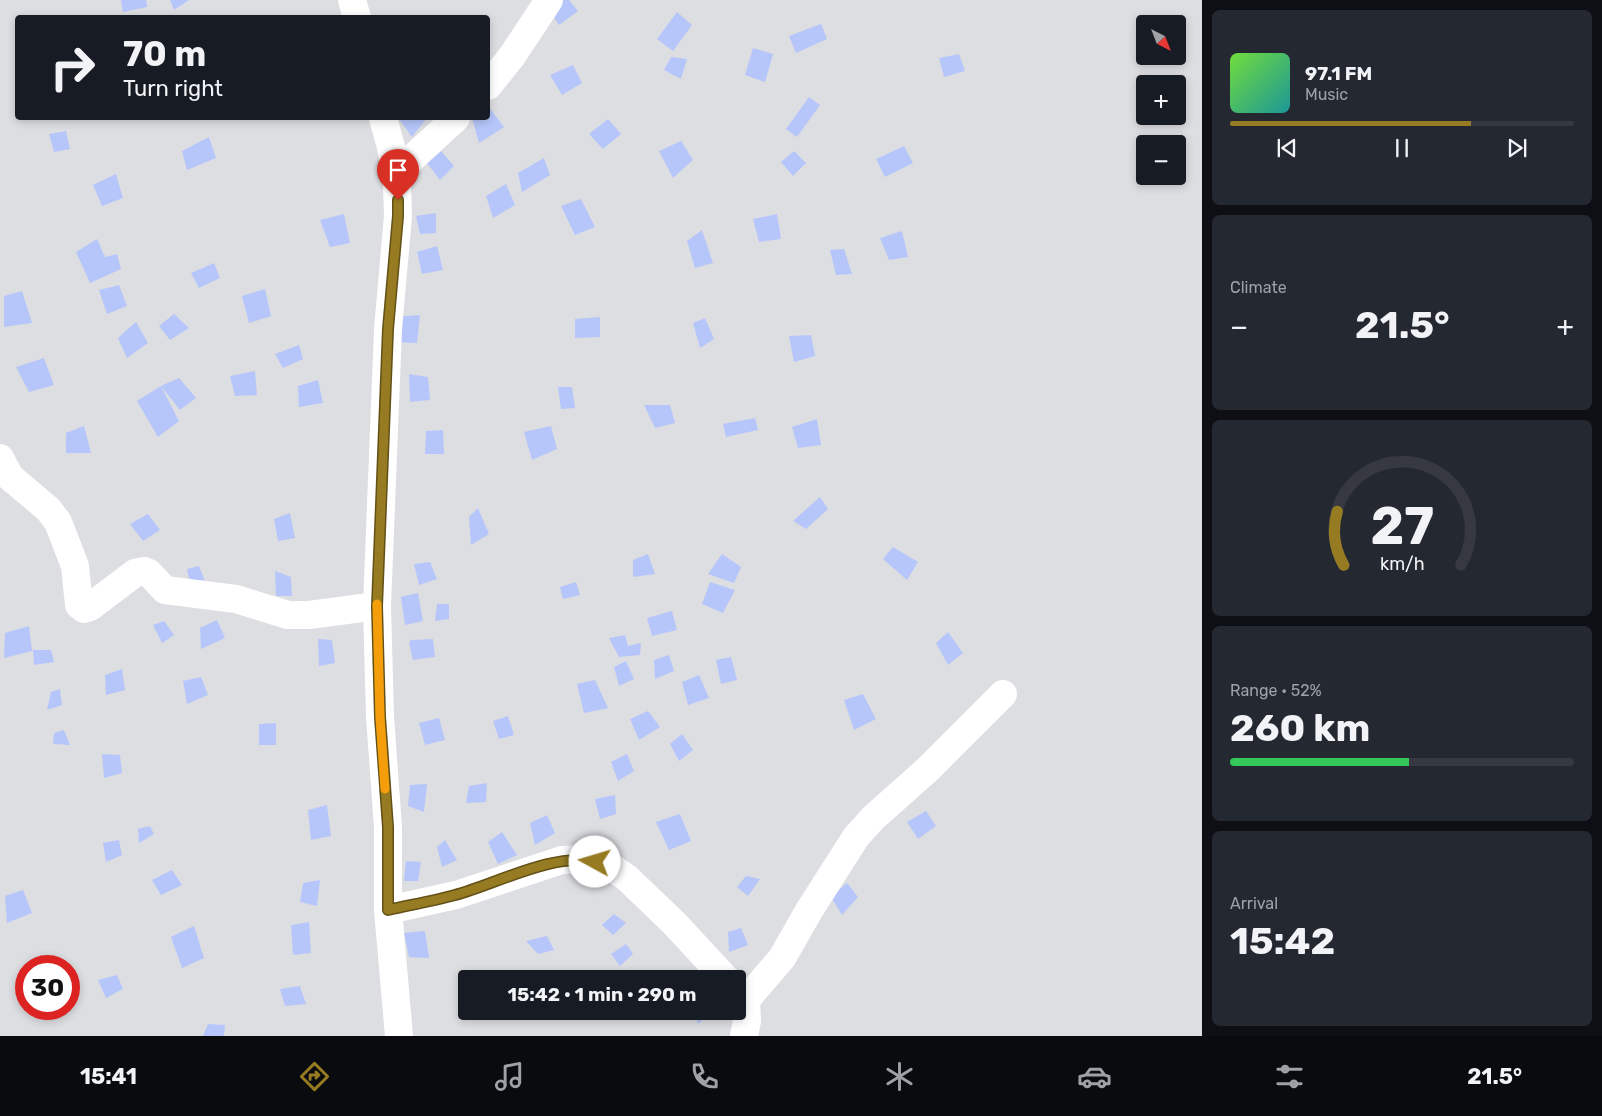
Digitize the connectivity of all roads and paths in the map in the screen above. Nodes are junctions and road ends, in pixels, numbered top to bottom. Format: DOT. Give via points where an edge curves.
graph roads {
  1 [pos="352,0"];
  2 [pos="549,0"];
  3 [pos="355,15"];
  4 [pos="490,84"];
  5 [pos="384,120"];
  6 [pos="454,120"];
  7 [pos="395,174"];
  8 [pos="0,458"];
  9 [pos="377,606"];
  10 [pos="1003,694"];
  11 [pos="388,910"];
  12 [pos="717,970"];
  13 [pos="746,990"];
  14 [pos="746,1017"];
  15 [pos="399,1036"];
  16 [pos="744,1036"];
  1 -- 3 [label="street"];
  2 -- 4 [label="street"];
  5 -- 7 [label="street"];
  6 -- 7 [label="street"];
  7 -- 9 [label="street" via="398,216 388,329"];
  8 -- 9 [label="street" via="10,477 48,509 58,522 75,566 79,605 84,609 135,573 144,572 149,572 165,590 236,599 288,615"];
  9 -- 11 [label="street" via="380,717 388,827"];
  10 -- 13 [label="street" via="856,837 782,958"];
  11 -- 12 [label="street" via="456,895 562,860 583,859 608,865 627,878"];
  11 -- 15 [label="street"];
  14 -- 16 [label="street"];
}
